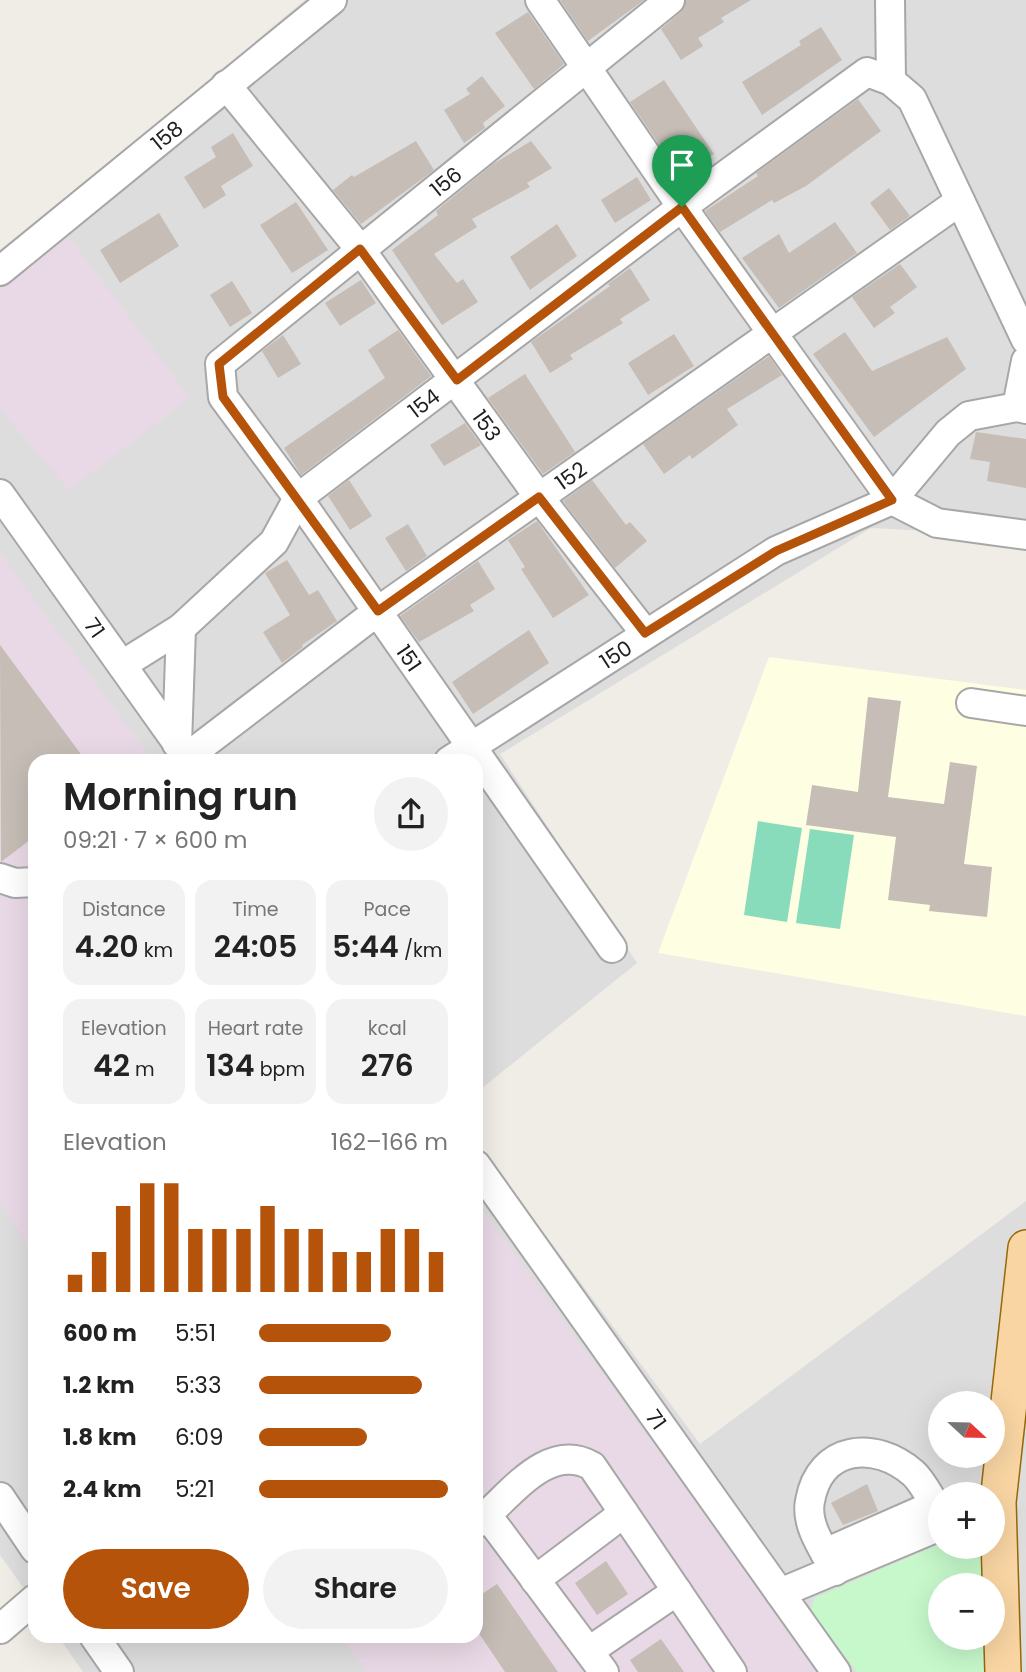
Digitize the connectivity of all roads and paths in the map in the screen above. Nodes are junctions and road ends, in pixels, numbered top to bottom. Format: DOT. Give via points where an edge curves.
graph roads {
  1 [pos="332,0"];
  2 [pos="540,0"];
  3 [pos="670,0"];
  4 [pos="890,0"];
  5 [pos="588,66"];
  6 [pos="891,80"];
  7 [pos="226,85"];
  8 [pos="960,201"];
  9 [pos="682,207"];
  10 [pos="360,249"];
  11 [pos="0,271"];
  12 [pos="771,333"];
  13 [pos="1026,340"];
  14 [pos="1026,361"];
  15 [pos="219,364"];
  16 [pos="457,380"];
  17 [pos="1021,408"];
  18 [pos="0,494"];
  19 [pos="539,497"];
  20 [pos="298,498"];
  21 [pos="892,500"];
  22 [pos="1026,535"];
  23 [pos="378,611"];
  24 [pos="181,628"];
  25 [pos="645,633"];
  26 [pos="122,665"];
  27 [pos="971,703"];
  28 [pos="1026,711"];
  29 [pos="185,754"];
  30 [pos="459,754"];
  31 [pos="483,784"];
  32 [pos="0,878"];
  33 [pos="28,882"];
  34 [pos="612,948"];
  35 [pos="483,1175"];
  36 [pos="1026,1248"];
  37 [pos="998,1482"];
  38 [pos="0,1497"];
  39 [pos="928,1498"];
  40 [pos="624,1513"];
  41 [pos="483,1518"];
  42 [pos="928,1519"];
  43 [pos="483,1522"];
  44 [pos="28,1539"];
  45 [pos="998,1559"];
  46 [pos="830,1562"];
  47 [pos="535,1580"];
  48 [pos="677,1591"];
  49 [pos="780,1594"];
  50 [pos="28,1606"];
  51 [pos="0,1629"];
  52 [pos="99,1643"];
  53 [pos="597,1662"];
  54 [pos="725,1670"];
  55 [pos="119,1672"];
  56 [pos="836,1672"];
  57 [pos="1003,1672"];
  1 -- 7 [label="street, 158"];
  2 -- 5 [label="street"];
  3 -- 5 [label="street, 156"];
  4 -- 6 [label="street"];
  5 -- 9 [label="street"];
  5 -- 10 [label="street, 156"];
  6 -- 8 [label="street" via="912,99"];
  6 -- 9 [label="street, 154" via="867,72"];
  7 -- 10 [label="street, 153"];
  7 -- 11 [label="street, 158"];
  8 -- 12 [label="street, 152"];
  8 -- 13 [label="street"];
  9 -- 12 [label="street"];
  9 -- 16 [label="street, 154"];
  10 -- 15 [label="street, 156"];
  10 -- 16 [label="street, 153"];
  12 -- 19 [label="street, 152"];
  12 -- 21 [label="street"];
  14 -- 17 [label="street"];
  15 -- 20 [label="street, 151" via="223,397"];
  16 -- 19 [label="street, 153"];
  16 -- 20 [label="street, 154"];
  17 -- 21 [label="street, 150" via="969,416 948,433"];
  18 -- 26 [label="street, 71"];
  19 -- 23 [label="street, 152"];
  19 -- 25 [label="street, 153"];
  20 -- 23 [label="street, 151"];
  20 -- 24 [label="street" via="274,542"];
  21 -- 22 [label="street" via="937,523"];
  21 -- 25 [label="street, 150" via="776,551"];
  23 -- 29 [label="street, 152"];
  23 -- 30 [label="street, 151"];
  24 -- 26 [label="street"];
  24 -- 29 [label="street"];
  25 -- 30 [label="street, 150"];
  26 -- 29 [label="street, 71"];
  27 -- 28 [label="street"];
  31 -- 34 [label="street, 151"];
  32 -- 33 [label="street"];
  35 -- 49 [label="street, 71"];
  36 -- 37 [label="main road"];
  38 -- 44 [label="street"];
  39 -- 46 [label="street" via="914,1474 886,1457 862,1450 838,1456 820,1475 810,1502 812,1525"];
  40 -- 41 [label="street" via="592,1466 578,1458 562,1458 539,1467"];
  40 -- 47 [label="street"];
  40 -- 48 [label="street"];
  42 -- 46 [label="street"];
  43 -- 47 [label="street"];
  45 -- 57 [label="main road"];
  46 -- 49 [label="street"];
  47 -- 53 [label="street"];
  48 -- 53 [label="street"];
  48 -- 54 [label="street"];
  49 -- 56 [label="street, 71"];
  50 -- 51 [label="street"];
  52 -- 55 [label="street"];
}
